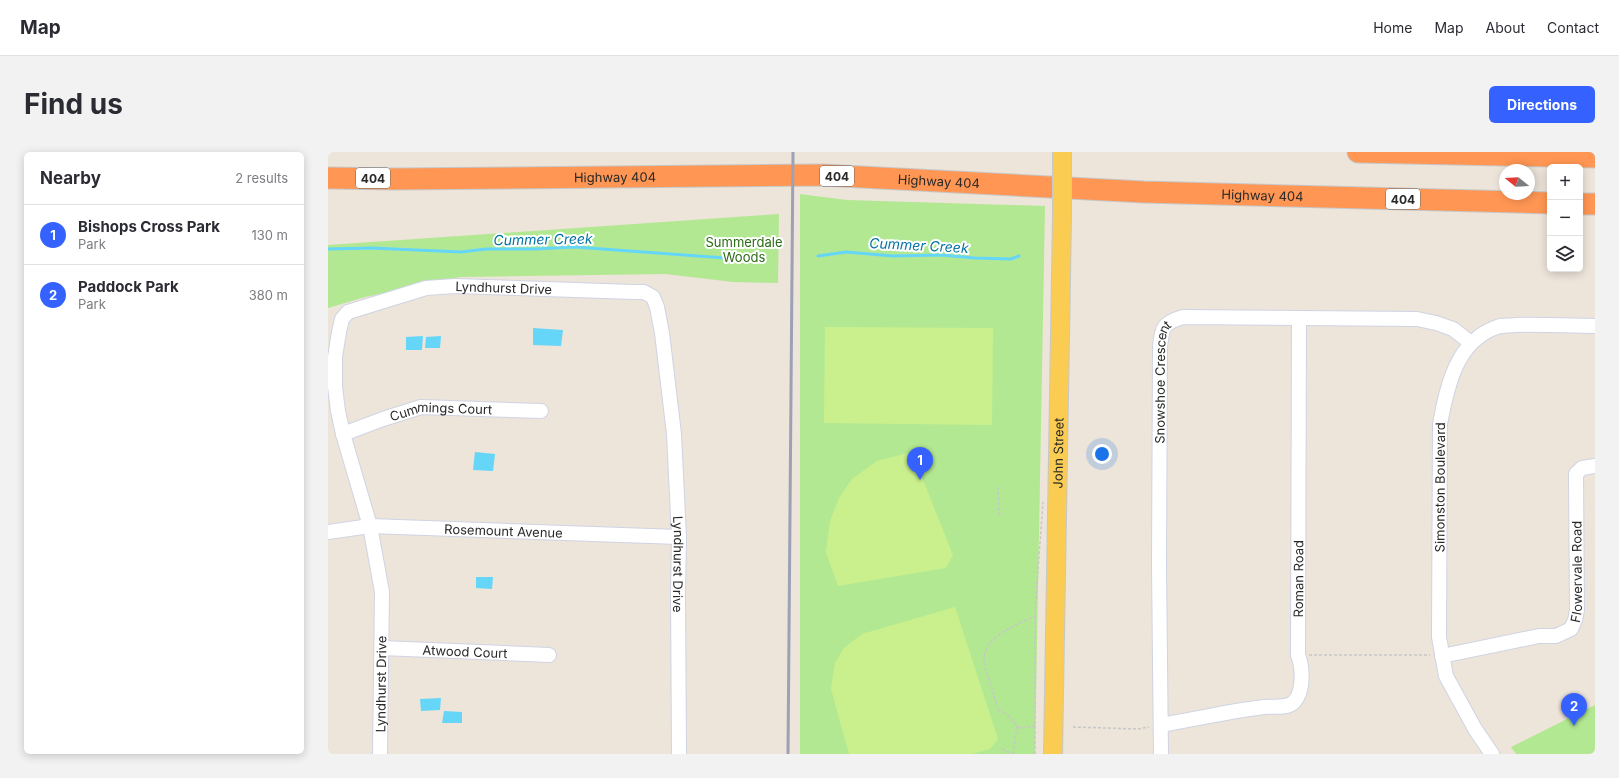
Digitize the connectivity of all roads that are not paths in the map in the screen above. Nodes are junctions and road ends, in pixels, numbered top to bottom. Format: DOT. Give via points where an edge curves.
graph roads {
  1 [pos="1062,152"];
  2 [pos="1358,152"];
  3 [pos="1595,157"];
  4 [pos="328,178"];
  5 [pos="1547,203"];
  6 [pos="1583,204"];
  7 [pos="1595,204"];
  8 [pos="1300,318"];
  9 [pos="1595,326"];
  10 [pos="1471,343"];
  11 [pos="541,411"];
  12 [pos="343,434"];
  13 [pos="1595,466"];
  14 [pos="370,526"];
  15 [pos="328,532"];
  16 [pos="679,536"];
  17 [pos="382,648"];
  18 [pos="549,655"];
  19 [pos="1442,656"];
  20 [pos="1161,725"];
  21 [pos="380,754"];
  22 [pos="679,754"];
  23 [pos="1053,754"];
  24 [pos="1161,754"];
  25 [pos="1492,754"];
  1 -- 23 [label="main road, John Street, bridge"];
  2 -- 3 [label="highway"];
  4 -- 5 [label="highway, Highway 404 / 404" via="822,175 1159,192"];
  6 -- 7 [label="highway"];
  8 -- 10 [label="street, Snowshoe Crescent" via="1417,319 1453,329"];
  8 -- 20 [label="street, Roman Road" via="1299,694 1293,703 1286,706 1244,710"];
  8 -- 20 [label="street, Snowshoe Crescent" via="1183,317 1165,324 1161,337"];
  9 -- 10 [label="street, Simonston Boulevard" via="1498,326"];
  10 -- 19 [label="street, Simonston Boulevard" via="1460,357 1454,372 1440,424 1439,637"];
  11 -- 12 [label="street, Cummings Court" via="421,407"];
  12 -- 14 [label="street, Lyndhurst Drive"];
  12 -- 16 [label="street, Lyndhurst Drive" via="335,372 339,332 342,320 348,312 426,288 455,286 644,292 653,297 662,333 674,434"];
  13 -- 19 [label="street, Flowervale Road" via="1582,468 1576,474 1577,610 1571,629 1556,636 1539,636"];
  14 -- 15 [label="street, Rosemount Avenue"];
  14 -- 16 [label="street, Rosemount Avenue"];
  14 -- 17 [label="street, Lyndhurst Drive" via="382,592"];
  16 -- 22 [label="street, Lyndhurst Drive"];
  17 -- 18 [label="street, Atwood Court"];
  17 -- 21 [label="street, Lyndhurst Drive"];
  19 -- 25 [label="street, Simonston Boulevard" via="1446,676"];
  20 -- 24 [label="street, Snowshoe Crescent"];
}
